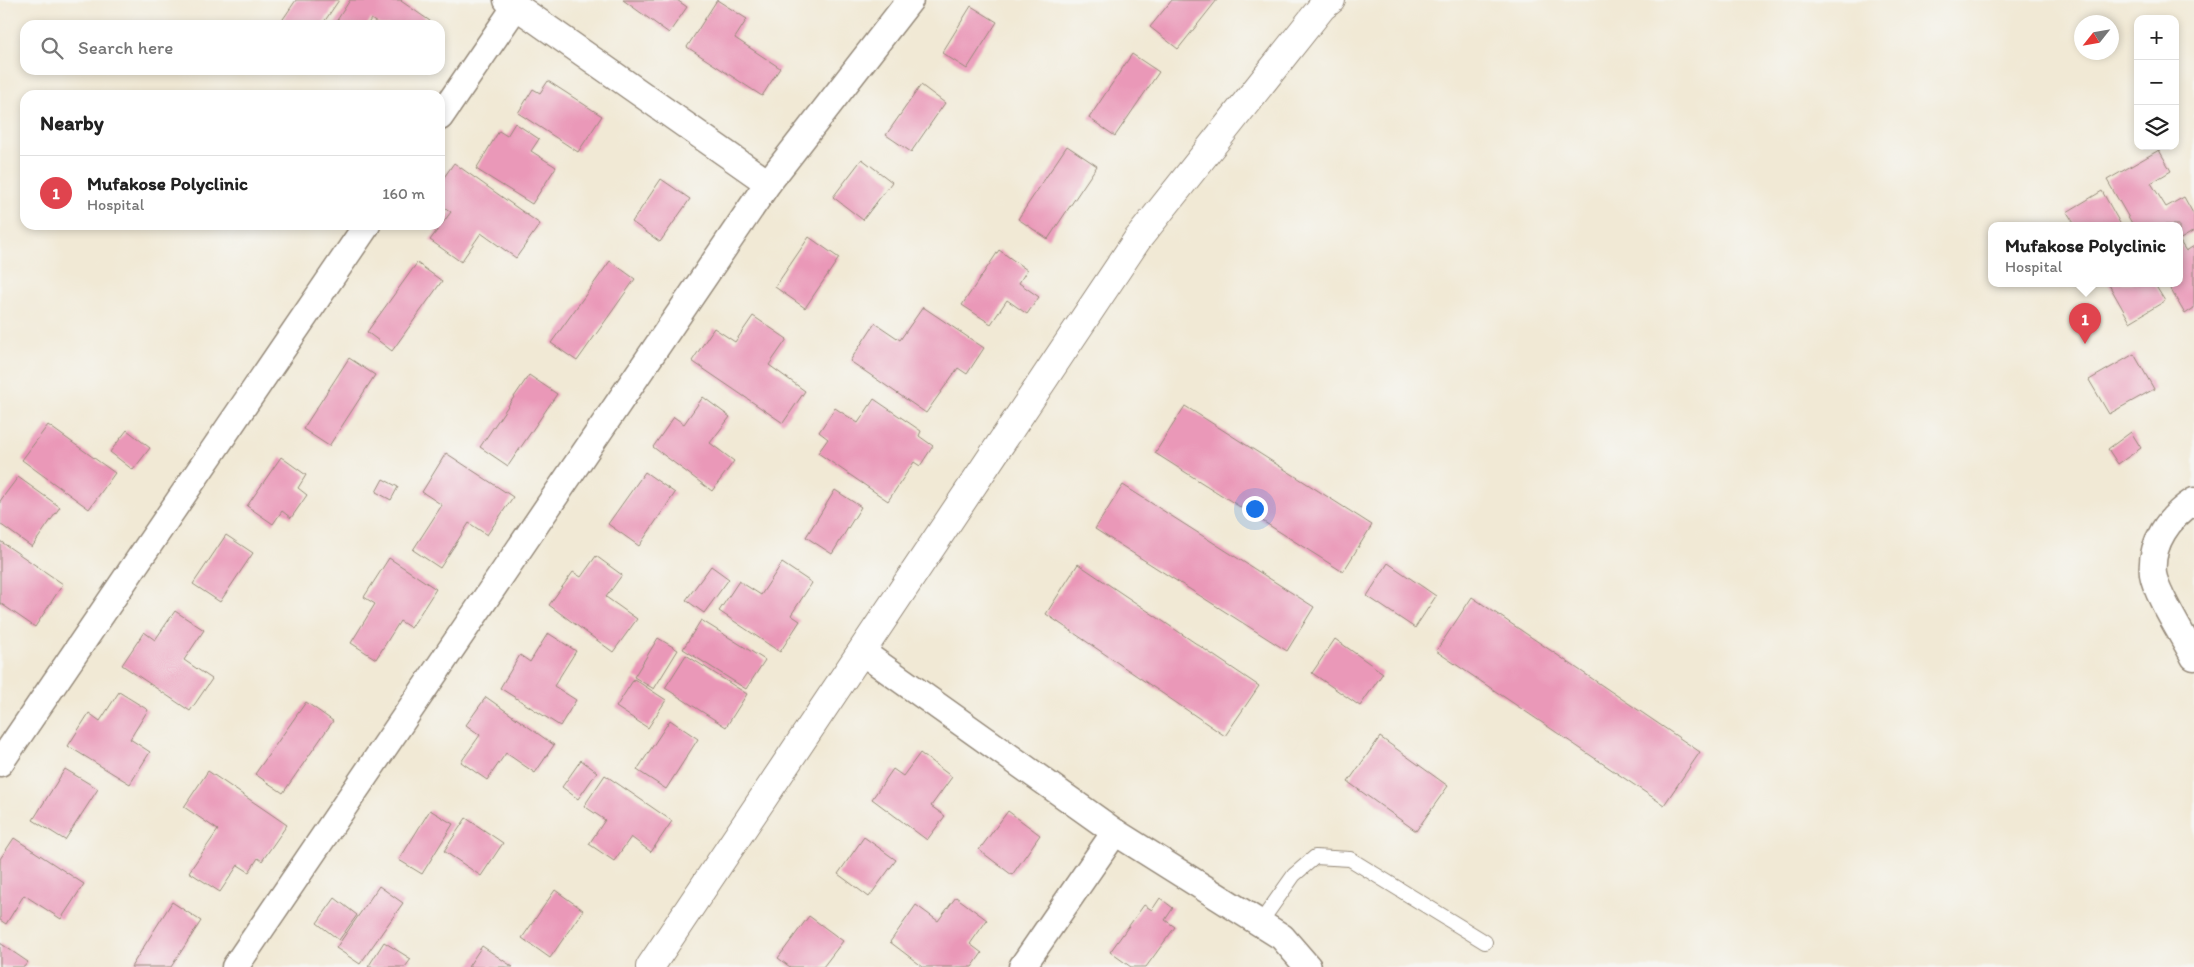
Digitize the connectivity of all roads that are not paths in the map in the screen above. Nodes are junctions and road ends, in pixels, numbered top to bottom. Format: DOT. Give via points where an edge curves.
graph roads {
  1 [pos="910,0"];
  2 [pos="1322,2"];
  3 [pos="512,3"];
  4 [pos="445,109"];
  5 [pos="768,183"];
  6 [pos="364,230"];
  7 [pos="2194,501"];
  8 [pos="862,652"];
  9 [pos="2194,657"];
  10 [pos="0,763"];
  11 [pos="1115,832"];
  12 [pos="1260,923"];
  13 [pos="1485,942"];
  14 [pos="235,967"];
  15 [pos="650,967"];
  16 [pos="1022,967"];
  17 [pos="1308,967"];
  1 -- 5 [label="street"];
  2 -- 8 [label="street" via="1137,240"];
  3 -- 4 [label="street"];
  3 -- 5 [label="street"];
  5 -- 14 [label="street"];
  6 -- 10 [label="street"];
  7 -- 9 [label="street" via="2165,527 2154,550 2154,575"];
  8 -- 11 [label="street"];
  8 -- 15 [label="street"];
  11 -- 12 [label="street"];
  11 -- 16 [label="street"];
  12 -- 13 [label="lane" via="1294,875 1314,857 1350,859"];
  12 -- 17 [label="street" via="1282,937"];
}
